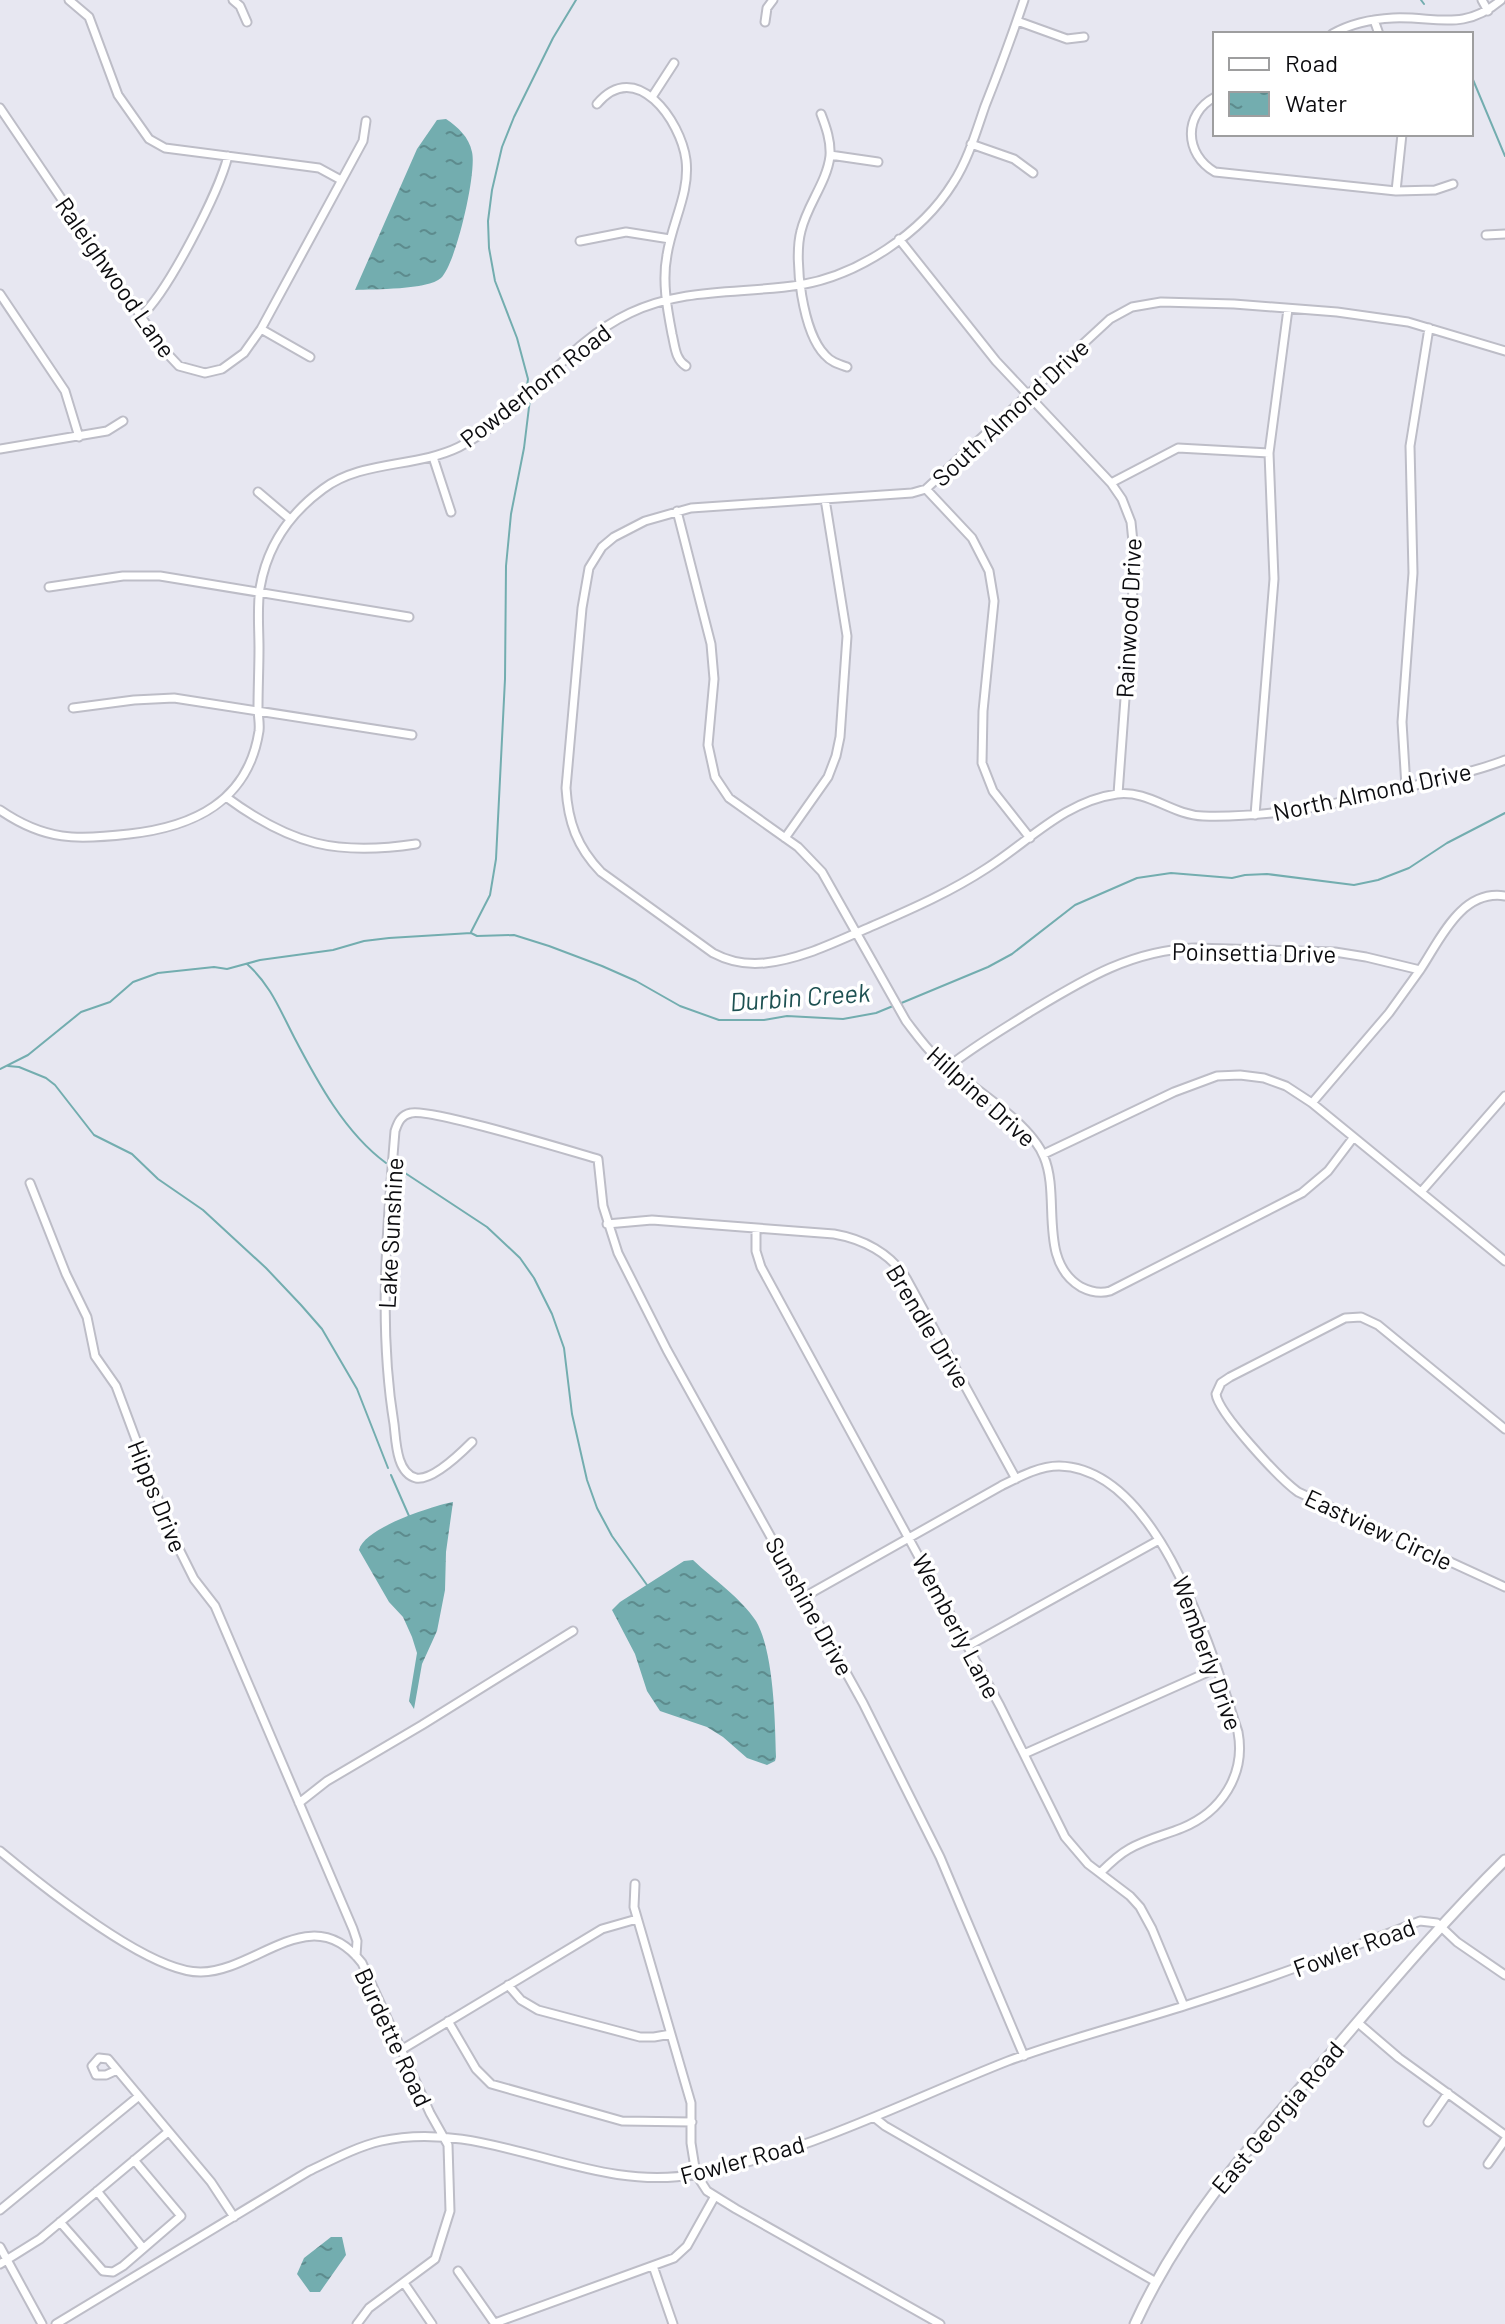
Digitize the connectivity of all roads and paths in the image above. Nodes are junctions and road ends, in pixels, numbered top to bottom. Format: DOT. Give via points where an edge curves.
graph roads {
  1 [pos="69,0"];
  2 [pos="233,0"];
  3 [pos="773,0"];
  4 [pos="1024,0"];
  5 [pos="1482,0"];
  6 [pos="1501,0"];
  7 [pos="1488,11"];
  8 [pos="1374,20"];
  9 [pos="1017,21"];
  10 [pos="247,22"];
  11 [pos="765,22"];
  12 [pos="1338,32"];
  13 [pos="1378,32"];
  14 [pos="1084,37"];
  15 [pos="674,63"];
  16 [pos="652,97"];
  17 [pos="1213,99"];
  18 [pos="597,104"];
  19 [pos="0,108"];
  20 [pos="821,114"];
  21 [pos="366,121"];
  22 [pos="1402,136"];
  23 [pos="971,144"];
  24 [pos="830,155"];
  25 [pos="228,156"];
  26 [pos="878,162"];
  27 [pos="1033,173"];
  28 [pos="341,180"];
  29 [pos="1453,184"];
  30 [pos="1396,191"];
  31 [pos="1505,234"];
  32 [pos="1486,235"];
  33 [pos="670,239"];
  34 [pos="899,239"];
  35 [pos="580,241"];
  36 [pos="799,285"];
  37 [pos="0,294"];
  38 [pos="666,298"];
  39 [pos="1288,309"];
  40 [pos="140,317"];
  41 [pos="1429,328"];
  42 [pos="261,329"];
  43 [pos="1505,351"];
  44 [pos="310,357"];
  45 [pos="686,366"];
  46 [pos="847,367"];
  47 [pos="1029,395"];
  48 [pos="123,421"];
  49 [pos="79,437"];
  50 [pos="0,449"];
  51 [pos="1269,453"];
  52 [pos="433,457"];
  53 [pos="1111,483"];
  54 [pos="926,489"];
  55 [pos="258,492"];
  56 [pos="825,499"];
  57 [pos="677,511"];
  58 [pos="451,512"];
  59 [pos="290,519"];
  60 [pos="49,587"];
  61 [pos="259,592"];
  62 [pos="409,617"];
  63 [pos="579,634"];
  64 [pos="73,708"];
  65 [pos="258,710"];
  66 [pos="412,735"];
  67 [pos="1505,760"];
  68 [pos="1406,787"];
  69 [pos="1118,794"];
  70 [pos="226,797"];
  71 [pos="0,810"];
  72 [pos="1255,815"];
  73 [pos="785,838"];
  74 [pos="1030,838"];
  75 [pos="416,844"];
  76 [pos="1505,896"];
  77 [pos="857,933"];
  78 [pos="1420,970"];
  79 [pos="948,1067"];
  80 [pos="1505,1096"];
  81 [pos="1312,1103"];
  82 [pos="1353,1138"];
  83 [pos="1044,1154"];
  84 [pos="598,1159"];
  85 [pos="30,1183"];
  86 [pos="1421,1192"];
  87 [pos="607,1224"];
  88 [pos="756,1228"];
  89 [pos="1505,1261"];
  90 [pos="1505,1429"];
  91 [pos="472,1442"];
  92 [pos="1016,1479"];
  93 [pos="909,1538"];
  94 [pos="1159,1540"];
  95 [pos="1505,1587"];
  96 [pos="804,1597"];
  97 [pos="573,1631"];
  98 [pos="968,1646"];
  99 [pos="1217,1668"];
  100 [pos="1024,1754"];
  101 [pos="299,1803"];
  102 [pos="0,1851"];
  103 [pos="1505,1860"];
  104 [pos="1100,1873"];
  105 [pos="635,1884"];
  106 [pos="637,1919"];
  107 [pos="1442,1927"];
  108 [pos="356,1956"];
  109 [pos="1505,1975"];
  110 [pos="508,1985"];
  111 [pos="1184,2006"];
  112 [pos="448,2021"];
  113 [pos="1357,2022"];
  114 [pos="671,2034"];
  115 [pos="401,2050"];
  116 [pos="1024,2056"];
  117 [pos="117,2070"];
  118 [pos="1448,2093"];
  119 [pos="139,2096"];
  120 [pos="875,2118"];
  121 [pos="692,2122"];
  122 [pos="1428,2122"];
  123 [pos="168,2132"];
  124 [pos="442,2137"];
  125 [pos="1505,2138"];
  126 [pos="134,2160"];
  127 [pos="1488,2164"];
  128 [pos="696,2174"];
  129 [pos="97,2191"];
  130 [pos="715,2196"];
  131 [pos="0,2210"];
  132 [pos="234,2217"];
  133 [pos="60,2222"];
  134 [pos="0,2247"];
  135 [pos="143,2248"];
  136 [pos="4,2262"];
  137 [pos="653,2266"];
  138 [pos="458,2271"];
  139 [pos="1156,2282"];
  140 [pos="404,2283"];
  141 [pos="936,2323"];
  142 [pos="42,2324"];
  143 [pos="56,2324"];
  144 [pos="357,2324"];
  145 [pos="432,2324"];
  146 [pos="495,2324"];
  147 [pos="673,2324"];
  148 [pos="1135,2324"];
  1 -- 25 [label="street" via="89,17 118,95 149,139 165,148"];
  2 -- 10 [label="street"];
  3 -- 11 [label="street"];
  4 -- 9 [label="street, Powderhorn Road"];
  5 -- 7 [label="street"];
  6 -- 7 [label="street"];
  7 -- 8 [label="street" via="1457,21"];
  8 -- 12 [label="street"];
  8 -- 13 [label="street"];
  9 -- 14 [label="street" via="1067,39"];
  9 -- 23 [label="street, Powderhorn Road"];
  15 -- 16 [label="street"];
  16 -- 18 [label="street" via="638,89 620,89"];
  16 -- 33 [label="street" via="674,122 686,158 686,185"];
  17 -- 30 [label="street" via="1194,118 1190,135 1196,155 1215,172"];
  19 -- 40 [label="street, Raleighwood Lane"];
  20 -- 24 [label="street"];
  21 -- 28 [label="street, Raleighwood Lane" via="363,141"];
  22 -- 30 [label="street"];
  23 -- 27 [label="street" via="1014,159"];
  23 -- 34 [label="street, Powderhorn Road" via="944,197"];
  24 -- 26 [label="street"];
  24 -- 36 [label="street" via="801,231"];
  25 -- 28 [label="street" via="319,168"];
  25 -- 40 [label="street" via="177,263"];
  28 -- 42 [label="street, Raleighwood Lane"];
  29 -- 30 [label="street"];
  31 -- 32 [label="street"];
  33 -- 35 [label="street" via="626,232"];
  33 -- 38 [label="street"];
  34 -- 36 [label="street, Powderhorn Road" via="856,267"];
  34 -- 47 [label="street, Rainwood Drive" via="977,339"];
  36 -- 38 [label="street, Powderhorn Road"];
  36 -- 46 [label="street" via="819,347"];
  37 -- 49 [label="street" via="65,391"];
  38 -- 45 [label="street" via="677,356"];
  38 -- 52 [label="street, Powderhorn Road" via="605,327 486,430"];
  39 -- 41 [label="street, South Almond Drive" via="1379,317"];
  39 -- 47 [label="street, South Almond Drive" via="1188,302 1132,307 1110,319"];
  39 -- 51 [label="street"];
  40 -- 42 [label="street, Raleighwood Lane" via="179,366 205,373 222,369 244,353"];
  41 -- 43 [label="street, South Almond Drive"];
  41 -- 68 [label="street" via="1410,446 1413,573 1402,722"];
  42 -- 44 [label="street"];
  47 -- 53 [label="street, Rainwood Drive"];
  47 -- 54 [label="street, South Almond Drive"];
  48 -- 49 [label="street"];
  49 -- 50 [label="street"];
  51 -- 53 [label="street" via="1178,448"];
  51 -- 72 [label="street" via="1274,579"];
  52 -- 58 [label="street"];
  52 -- 59 [label="street, Powderhorn Road" via="340,478"];
  53 -- 69 [label="street, Rainwood Drive" via="1128,513 1136,551"];
  54 -- 56 [label="street, South Almond Drive"];
  54 -- 74 [label="street" via="972,538 989,571 994,601 982,763 993,791"];
  55 -- 59 [label="street"];
  56 -- 57 [label="street, South Almond Drive"];
  56 -- 73 [label="street" via="847,636 840,737 828,777"];
  57 -- 63 [label="street, South Almond Drive" via="631,527 602,547 587,574"];
  57 -- 73 [label="street, Hillpine Drive" via="711,644 711,766 729,798"];
  59 -- 61 [label="street, Powderhorn Road" via="271,551"];
  60 -- 61 [label="street" via="150,576"];
  61 -- 62 [label="street"];
  61 -- 65 [label="street, Powderhorn Road"];
  63 -- 77 [label="street, North Almond Drive" via="566,788 570,822 591,862 660,917 728,960 776,961"];
  64 -- 65 [label="street" via="174,698"];
  65 -- 66 [label="street"];
  65 -- 70 [label="street, Powderhorn Road" via="254,750"];
  67 -- 68 [label="street, North Almond Drive"];
  68 -- 72 [label="street, North Almond Drive" via="1308,810"];
  69 -- 72 [label="street, North Almond Drive" via="1151,797 1192,815"];
  69 -- 74 [label="street, North Almond Drive" via="1073,808"];
  70 -- 71 [label="street, Powderhorn Road" via="177,826 95,838 53,836"];
  70 -- 75 [label="street" via="268,826 317,844 369,850"];
  73 -- 77 [label="street, Hillpine Drive" via="822,872"];
  74 -- 77 [label="street, North Almond Drive" via="953,889"];
  76 -- 78 [label="street" via="1489,895 1465,907"];
  77 -- 79 [label="street, Hillpine Drive" via="900,1011"];
  78 -- 79 [label="street, Poinsettia Drive" via="1335,952 1154,951 1077,984"];
  78 -- 81 [label="street"];
  79 -- 83 [label="street, Hillpine Drive" via="1022,1126"];
  80 -- 86 [label="street"];
  81 -- 82 [label="street"];
  81 -- 83 [label="street" via="1264,1078 1217,1076"];
  82 -- 83 [label="street, Hillpine Drive" via="1328,1171 1302,1193 1105,1293 1082,1288 1062,1266 1053,1238 1051,1180"];
  82 -- 86 [label="street"];
  84 -- 87 [label="street, Sunshine Drive"];
  84 -- 91 [label="street, Lake Sunshine" via="428,1114 410,1113 398,1124 386,1239 386,1360 401,1464 410,1475 424,1478"];
  85 -- 101 [label="street, Hipps Drive" via="87,1317 95,1356 116,1386 170,1531 194,1579 215,1606"];
  86 -- 89 [label="street"];
  87 -- 88 [label="street, Brendle Drive" via="652,1220"];
  87 -- 96 [label="street, Sunshine Drive" via="652,1321"];
  88 -- 92 [label="street, Brendle Drive" via="846,1236 894,1262"];
  88 -- 93 [label="street, Wemberly Lane" via="761,1267"];
  90 -- 95 [label="street, Eastview Circle" via="1378,1325 1357,1316 1230,1377 1216,1394 1232,1422 1298,1492"];
  92 -- 93 [label="street, Wemberly Drive"];
  92 -- 94 [label="street, Wemberly Drive" via="1056,1466 1090,1474 1122,1496"];
  93 -- 96 [label="street, Wemberly Drive"];
  93 -- 98 [label="street, Wemberly Lane"];
  94 -- 98 [label="street"];
  94 -- 99 [label="street, Wemberly Drive" via="1187,1589"];
  96 -- 116 [label="street, Sunshine Drive" via="940,1857"];
  97 -- 101 [label="street"];
  98 -- 100 [label="street, Wemberly Lane"];
  99 -- 100 [label="street"];
  99 -- 104 [label="street, Wemberly Drive" via="1240,1741 1232,1782 1202,1817 1132,1847"];
  100 -- 104 [label="street, Wemberly Lane" via="1065,1837"];
  101 -- 108 [label="street, Hipps Drive" via="353,1929"];
  102 -- 108 [label="street, Burdette Road" via="106,1931 177,1968 216,1971 308,1937 339,1943"];
  103 -- 107 [label="main road, East Georgia Road"];
  104 -- 111 [label="street, Wemberly Lane" via="1140,1907"];
  105 -- 106 [label="street"];
  106 -- 110 [label="street" via="602,1929"];
  106 -- 114 [label="street"];
  107 -- 109 [label="street"];
  107 -- 111 [label="street, Fowler Road" via="1420,1921"];
  107 -- 113 [label="main road, East Georgia Road"];
  108 -- 115 [label="street, Burdette Road"];
  110 -- 112 [label="street"];
  110 -- 114 [label="street" via="538,2010 640,2037"];
  111 -- 116 [label="street, Fowler Road"];
  112 -- 115 [label="street"];
  112 -- 121 [label="street" via="491,2084 622,2121"];
  113 -- 118 [label="street"];
  113 -- 139 [label="main road, East Georgia Road" via="1236,2162"];
  114 -- 121 [label="street"];
  115 -- 124 [label="street, Burdette Road"];
  116 -- 120 [label="street, Fowler Road"];
  117 -- 119 [label="street"];
  118 -- 122 [label="street"];
  118 -- 125 [label="street"];
  119 -- 123 [label="street"];
  119 -- 131 [label="street"];
  120 -- 128 [label="street, Fowler Road"];
  120 -- 139 [label="street"];
  121 -- 128 [label="street"];
  123 -- 126 [label="street"];
  123 -- 132 [label="street"];
  124 -- 128 [label="street, Fowler Road" via="634,2178"];
  124 -- 132 [label="street, Fowler Road" via="382,2141 353,2151"];
  124 -- 140 [label="street, Burdette Road" via="449,2150 450,2211 435,2259"];
  125 -- 127 [label="street"];
  126 -- 129 [label="street"];
  126 -- 135 [label="street" via="181,2216"];
  128 -- 130 [label="street"];
  129 -- 133 [label="street"];
  129 -- 135 [label="street"];
  130 -- 137 [label="street" via="682,2252"];
  130 -- 141 [label="street"];
  132 -- 143 [label="street, Fowler Road"];
  133 -- 135 [label="street" via="103,2271 113,2272"];
  133 -- 136 [label="street"];
  134 -- 136 [label="street"];
  136 -- 142 [label="street"];
  137 -- 146 [label="street"];
  137 -- 147 [label="street"];
  138 -- 146 [label="street"];
  139 -- 148 [label="main road, East Georgia Road"];
  140 -- 144 [label="street, Burdette Road" via="369,2308"];
  140 -- 145 [label="street"];
}
